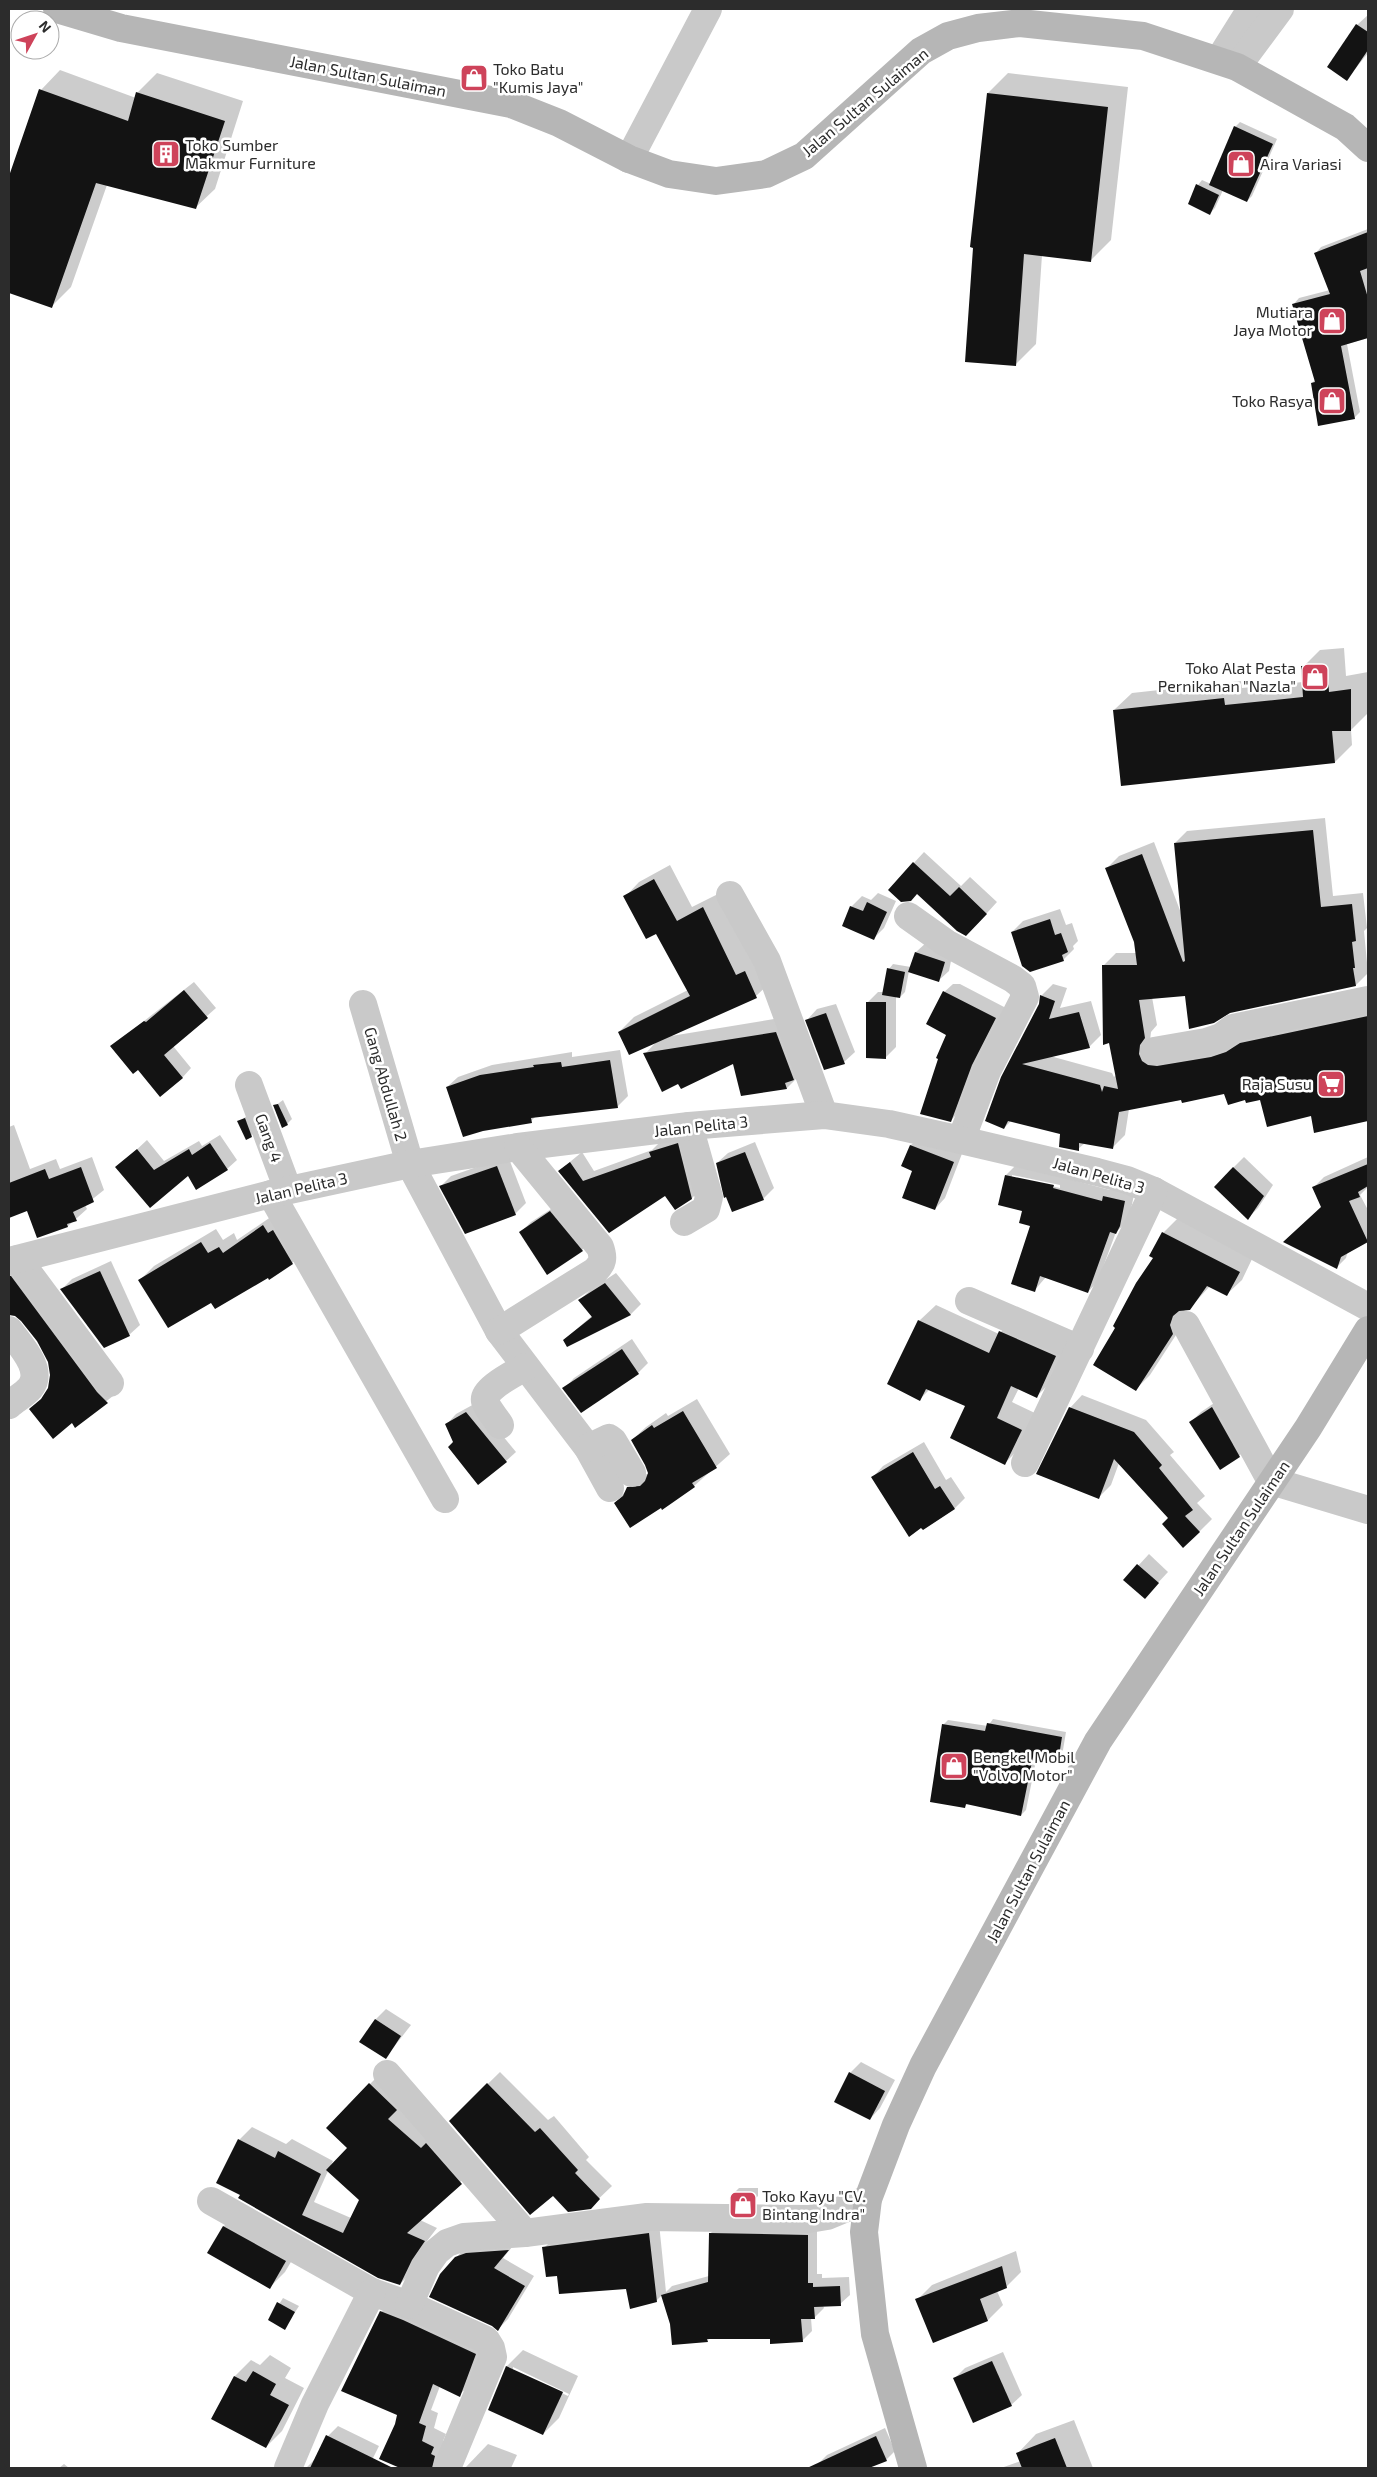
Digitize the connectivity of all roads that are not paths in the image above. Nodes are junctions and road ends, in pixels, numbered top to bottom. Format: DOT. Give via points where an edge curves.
graph roads {
  1 [pos="57,9"];
  2 [pos="708,9"];
  3 [pos="1252,9"];
  4 [pos="1280,9"];
  5 [pos="1228,63"];
  6 [pos="1368,148"];
  7 [pos="629,160"];
  8 [pos="730,895"];
  9 [pos="908,916"];
  10 [pos="1368,1000"];
  11 [pos="363,1004"];
  12 [pos="1154,1051"];
  13 [pos="249,1085"];
  14 [pos="824,1115"];
  15 [pos="689,1126"];
  16 [pos="961,1140"];
  17 [pos="518,1147"];
  18 [pos="410,1164"];
  19 [pos="1154,1191"];
  20 [pos="280,1192"];
  21 [pos="684,1222"];
  22 [pos="13,1260"];
  23 [pos="969,1301"];
  24 [pos="1368,1307"];
  25 [pos="1186,1326"];
  26 [pos="9,1330"];
  27 [pos="1368,1330"];
  28 [pos="498,1331"];
  29 [pos="1080,1349"];
  30 [pos="525,1367"];
  31 [pos="110,1383"];
  32 [pos="9,1405"];
  33 [pos="500,1425"];
  34 [pos="588,1448"];
  35 [pos="1025,1464"];
  36 [pos="632,1473"];
  37 [pos="1272,1481"];
  38 [pos="610,1488"];
  39 [pos="445,1499"];
  40 [pos="1368,1510"];
  41 [pos="387,2074"];
  42 [pos="868,2199"];
  43 [pos="211,2201"];
  44 [pos="525,2233"];
  45 [pos="372,2292"];
  46 [pos="409,2305"];
  47 [pos="288,2468"];
  48 [pos="447,2468"];
  49 [pos="913,2468"];
  1 -- 7 [label="main road, Jalan Sultan Sulaiman" via="121,28 511,104 559,123"];
  2 -- 7 [label="street"];
  3 -- 5 [label="street"];
  4 -- 5 [label="street"];
  5 -- 6 [label="main road, Jalan Sultan Sulaiman" via="1344,127"];
  5 -- 7 [label="main road, Jalan Sultan Sulaiman" via="1143,36 1020,23 978,28 948,36 921,51 804,156 766,174 716,181 669,174"];
  8 -- 14 [label="street" via="766,961"];
  9 -- 16 [label="street" via="946,943 1013,979 1022,986 1025,997 987,1071"];
  10 -- 12 [label="street" via="1233,1028 1206,1042"];
  11 -- 18 [label="street, Gang Abdullah 2"];
  13 -- 20 [label="street, Gang 4"];
  14 -- 15 [label="street, Jalan Pelita 3"];
  14 -- 16 [label="street, Jalan Pelita 3" via="888,1124"];
  15 -- 17 [label="street, Jalan Pelita 3"];
  15 -- 21 [label="street" via="709,1197 706,1209"];
  16 -- 19 [label="street, Jalan Pelita 3" via="1098,1172"];
  17 -- 18 [label="street, Jalan Pelita 3"];
  17 -- 28 [label="street" via="600,1247 603,1256 602,1264 595,1271"];
  18 -- 20 [label="street, Jalan Pelita 3"];
  18 -- 28 [label="street, Gang Abdullah 2"];
  19 -- 24 [label="street, Jalan Pelita 3"];
  19 -- 29 [label="street"];
  20 -- 22 [label="street, Jalan Pelita 3"];
  20 -- 39 [label="street, Gang 4"];
  22 -- 31 [label="street"];
  23 -- 29 [label="street"];
  25 -- 37 [label="street"];
  26 -- 32 [label="street" via="32,1363 36,1377 31,1387"];
  27 -- 37 [label="main road, Jalan Sultan Sulaiman"];
  28 -- 30 [label="street, Gang Abdullah 2"];
  29 -- 35 [label="street"];
  30 -- 33 [label="street" via="485,1396 485,1402"];
  30 -- 34 [label="street, Gang Abdullah 2"];
  34 -- 36 [label="street" via="609,1438 614,1441"];
  34 -- 38 [label="street, Gang Abdullah 2"];
  37 -- 40 [label="street"];
  37 -- 42 [label="main road, Jalan Sultan Sulaiman" via="1098,1741 923,2066"];
  41 -- 44 [label="street"];
  42 -- 44 [label="street" via="827,2216 809,2219 647,2216"];
  42 -- 49 [label="main road, Jalan Sultan Sulaiman" via="864,2232 875,2334"];
  43 -- 45 [label="street"];
  44 -- 46 [label="street" via="464,2237 447,2243 426,2266"];
  45 -- 46 [label="street"];
  45 -- 47 [label="street" via="315,2404"];
  46 -- 48 [label="street" via="486,2340 491,2348 493,2357"];
}
